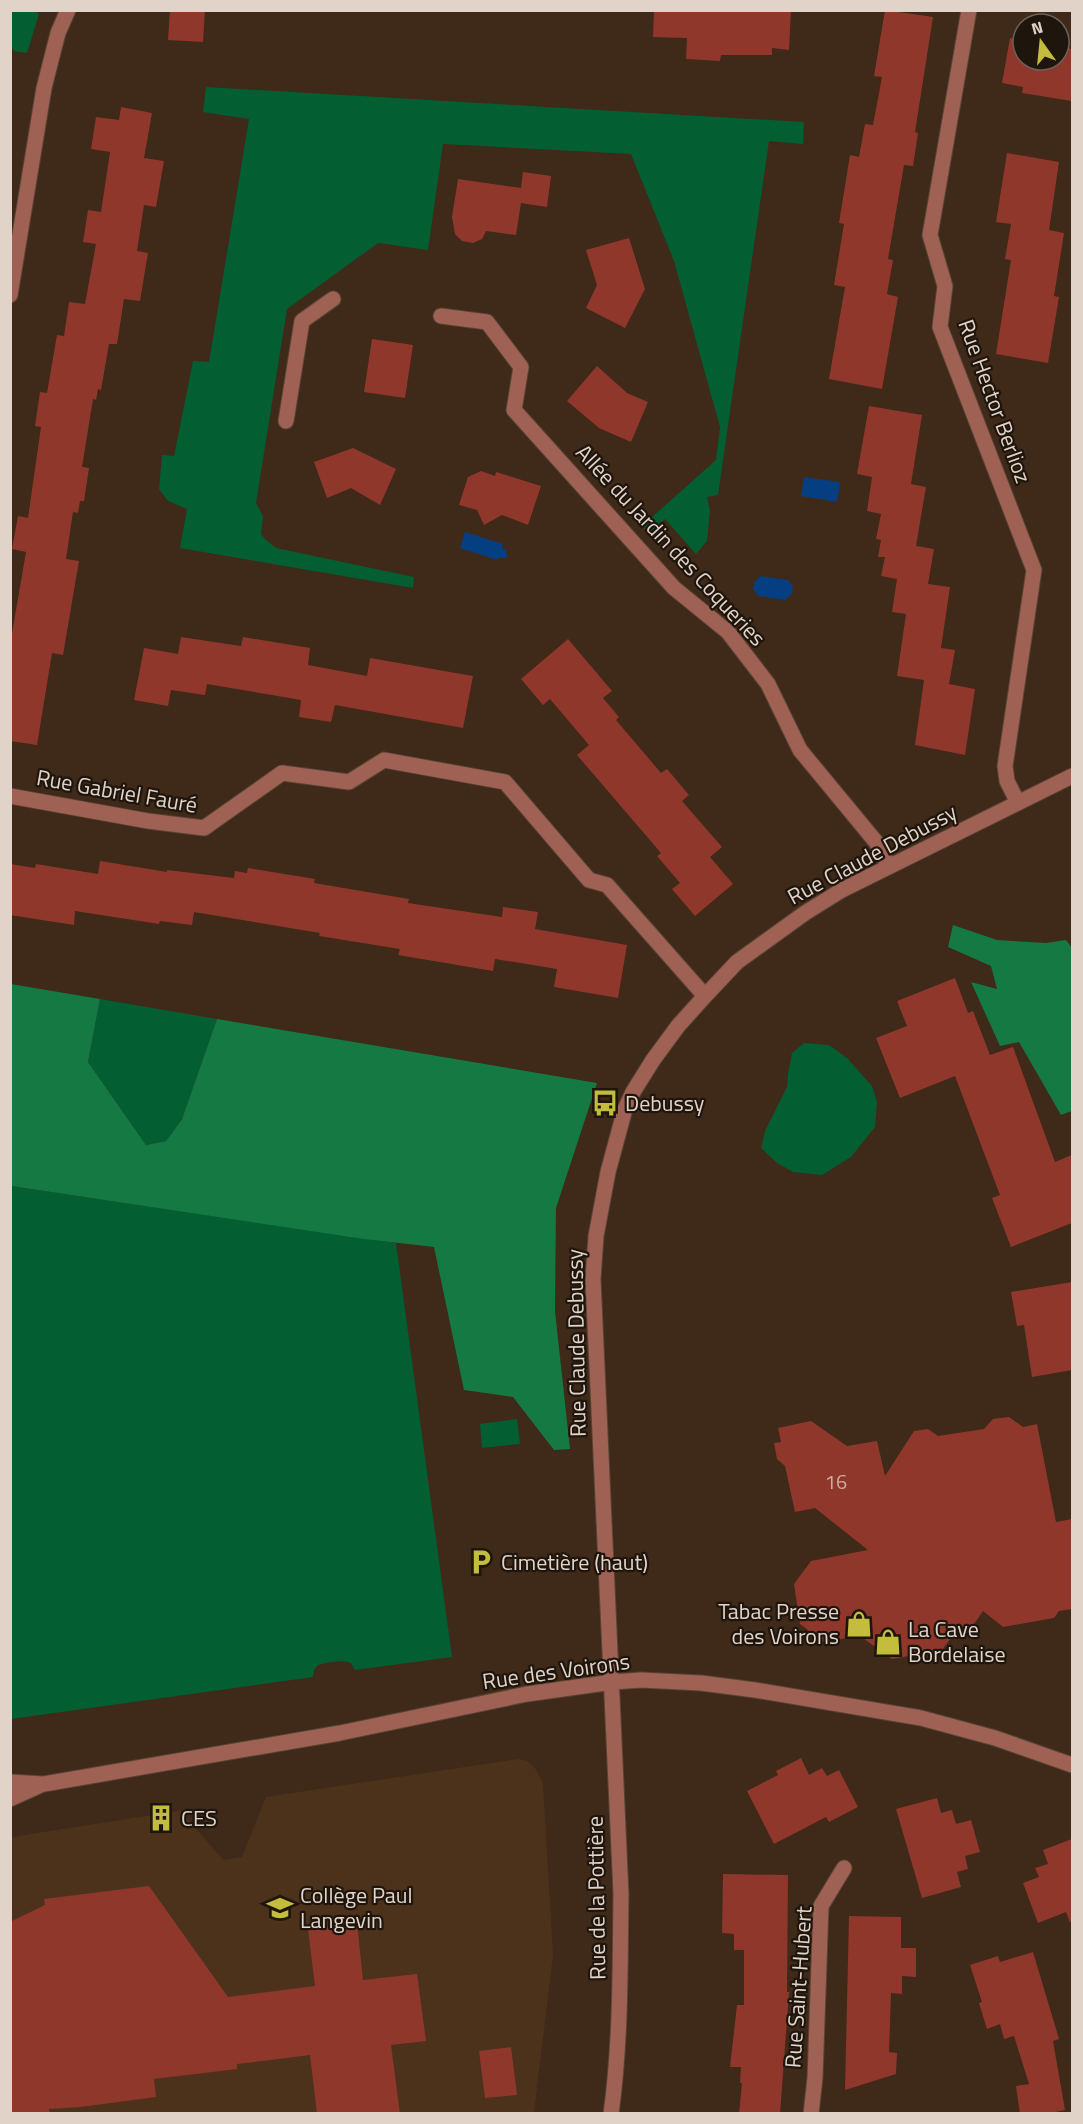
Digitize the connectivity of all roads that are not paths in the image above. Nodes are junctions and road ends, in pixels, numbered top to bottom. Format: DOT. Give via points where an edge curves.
graph roads {
  1 [pos="68,10"];
  2 [pos="969,10"];
  3 [pos="10,296"];
  4 [pos="333,299"];
  5 [pos="441,316"];
  6 [pos="286,421"];
  7 [pos="1072,776"];
  8 [pos="10,796"];
  9 [pos="1018,803"];
  10 [pos="889,866"];
  11 [pos="705,996"];
  12 [pos="613,1682"];
  13 [pos="1072,1765"];
  14 [pos="10,1782"];
  15 [pos="44,1784"];
  16 [pos="10,1799"];
  17 [pos="844,1868"];
  18 [pos="611,2114"];
  19 [pos="811,2114"];
  1 -- 3 [label="street" via="44,88"];
  2 -- 9 [label="street, Rue Hector Berlioz" via="930,235 945,286 940,327 1034,570 1005,766 1007,781"];
  4 -- 6 [label="street" via="302,321"];
  5 -- 10 [label="street, Allée du Jardin des Coqueries" via="487,322 521,367 514,410 674,588 728,632 768,684 800,750 876,842"];
  7 -- 9 [label="street, Rue Claude Debussy"];
  8 -- 11 [label="street, Rue Gabriel Fauré" via="204,828 282,773 349,782 384,760 505,782 589,880 607,885"];
  9 -- 10 [label="street, Rue Claude Debussy"];
  10 -- 11 [label="street, Rue Claude Debussy" via="796,920 737,962"];
  11 -- 12 [label="street, Rue Claude Debussy" via="653,1060 629,1101 608,1172 596,1236 594,1321"];
  12 -- 13 [label="street, Rue des Voirons" via="702,1683 910,1716 995,1738"];
  12 -- 15 [label="street, Rue des Voirons" via="527,1694 340,1733"];
  12 -- 18 [label="street, Rue de la Pottière" via="621,1894"];
  14 -- 15 [label="street, Rue des Voirons"];
  15 -- 16 [label="street, Rue des Voirons"];
  17 -- 19 [label="street, Rue Saint-Hubert" via="821,1906"];
}
